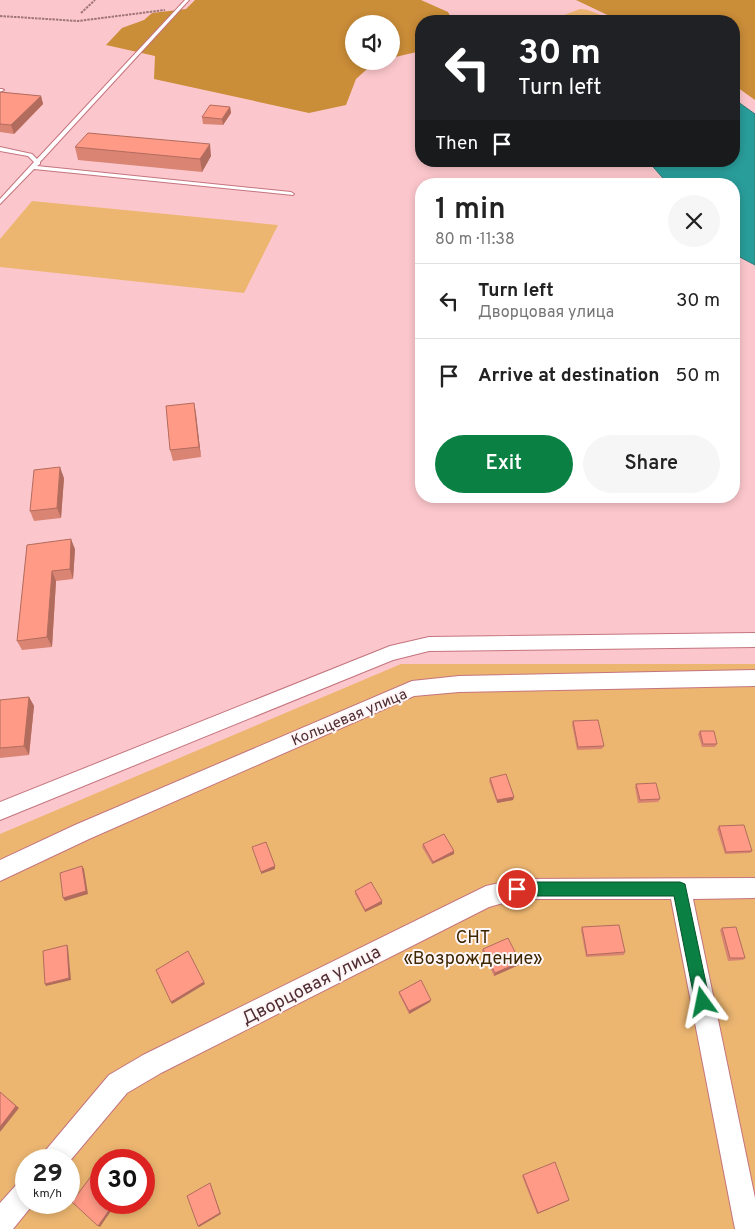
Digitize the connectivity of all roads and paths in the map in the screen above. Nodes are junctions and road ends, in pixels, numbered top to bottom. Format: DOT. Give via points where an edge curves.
graph roads {
  1 [pos="94,0"];
  2 [pos="187,0"];
  3 [pos="181,8"];
  4 [pos="81,13"];
  5 [pos="0,16"];
  6 [pos="0,149"];
  7 [pos="36,165"];
  8 [pos="290,194"];
  9 [pos="0,202"];
  10 [pos="755,640"];
  11 [pos="755,678"];
  12 [pos="0,810"];
  13 [pos="0,871"];
  14 [pos="755,888"];
  15 [pos="680,889"];
  16 [pos="63,1149"];
  17 [pos="15,1206"];
  18 [pos="0,1224"];
  19 [pos="748,1229"];
  1 -- 4 [label="path"];
  2 -- 3 [label="lane"];
  3 -- 5 [label="path" via="78,21"];
  3 -- 7 [label="lane"];
  6 -- 7 [label="lane" via="30,155"];
  7 -- 8 [label="lane"];
  7 -- 9 [label="lane"];
  10 -- 12 [label="street" via="429,644 390,653"];
  11 -- 13 [label="street, Кольцевая улица" via="459,684 412,690 82,832"];
  14 -- 15 [label="street, Дворцовая улица"];
  15 -- 16 [label="street, Дворцовая улица" via="517,889 486,897 118,1084"];
  15 -- 19 [label="street"];
  17 -- 18 [label="street"];
}
